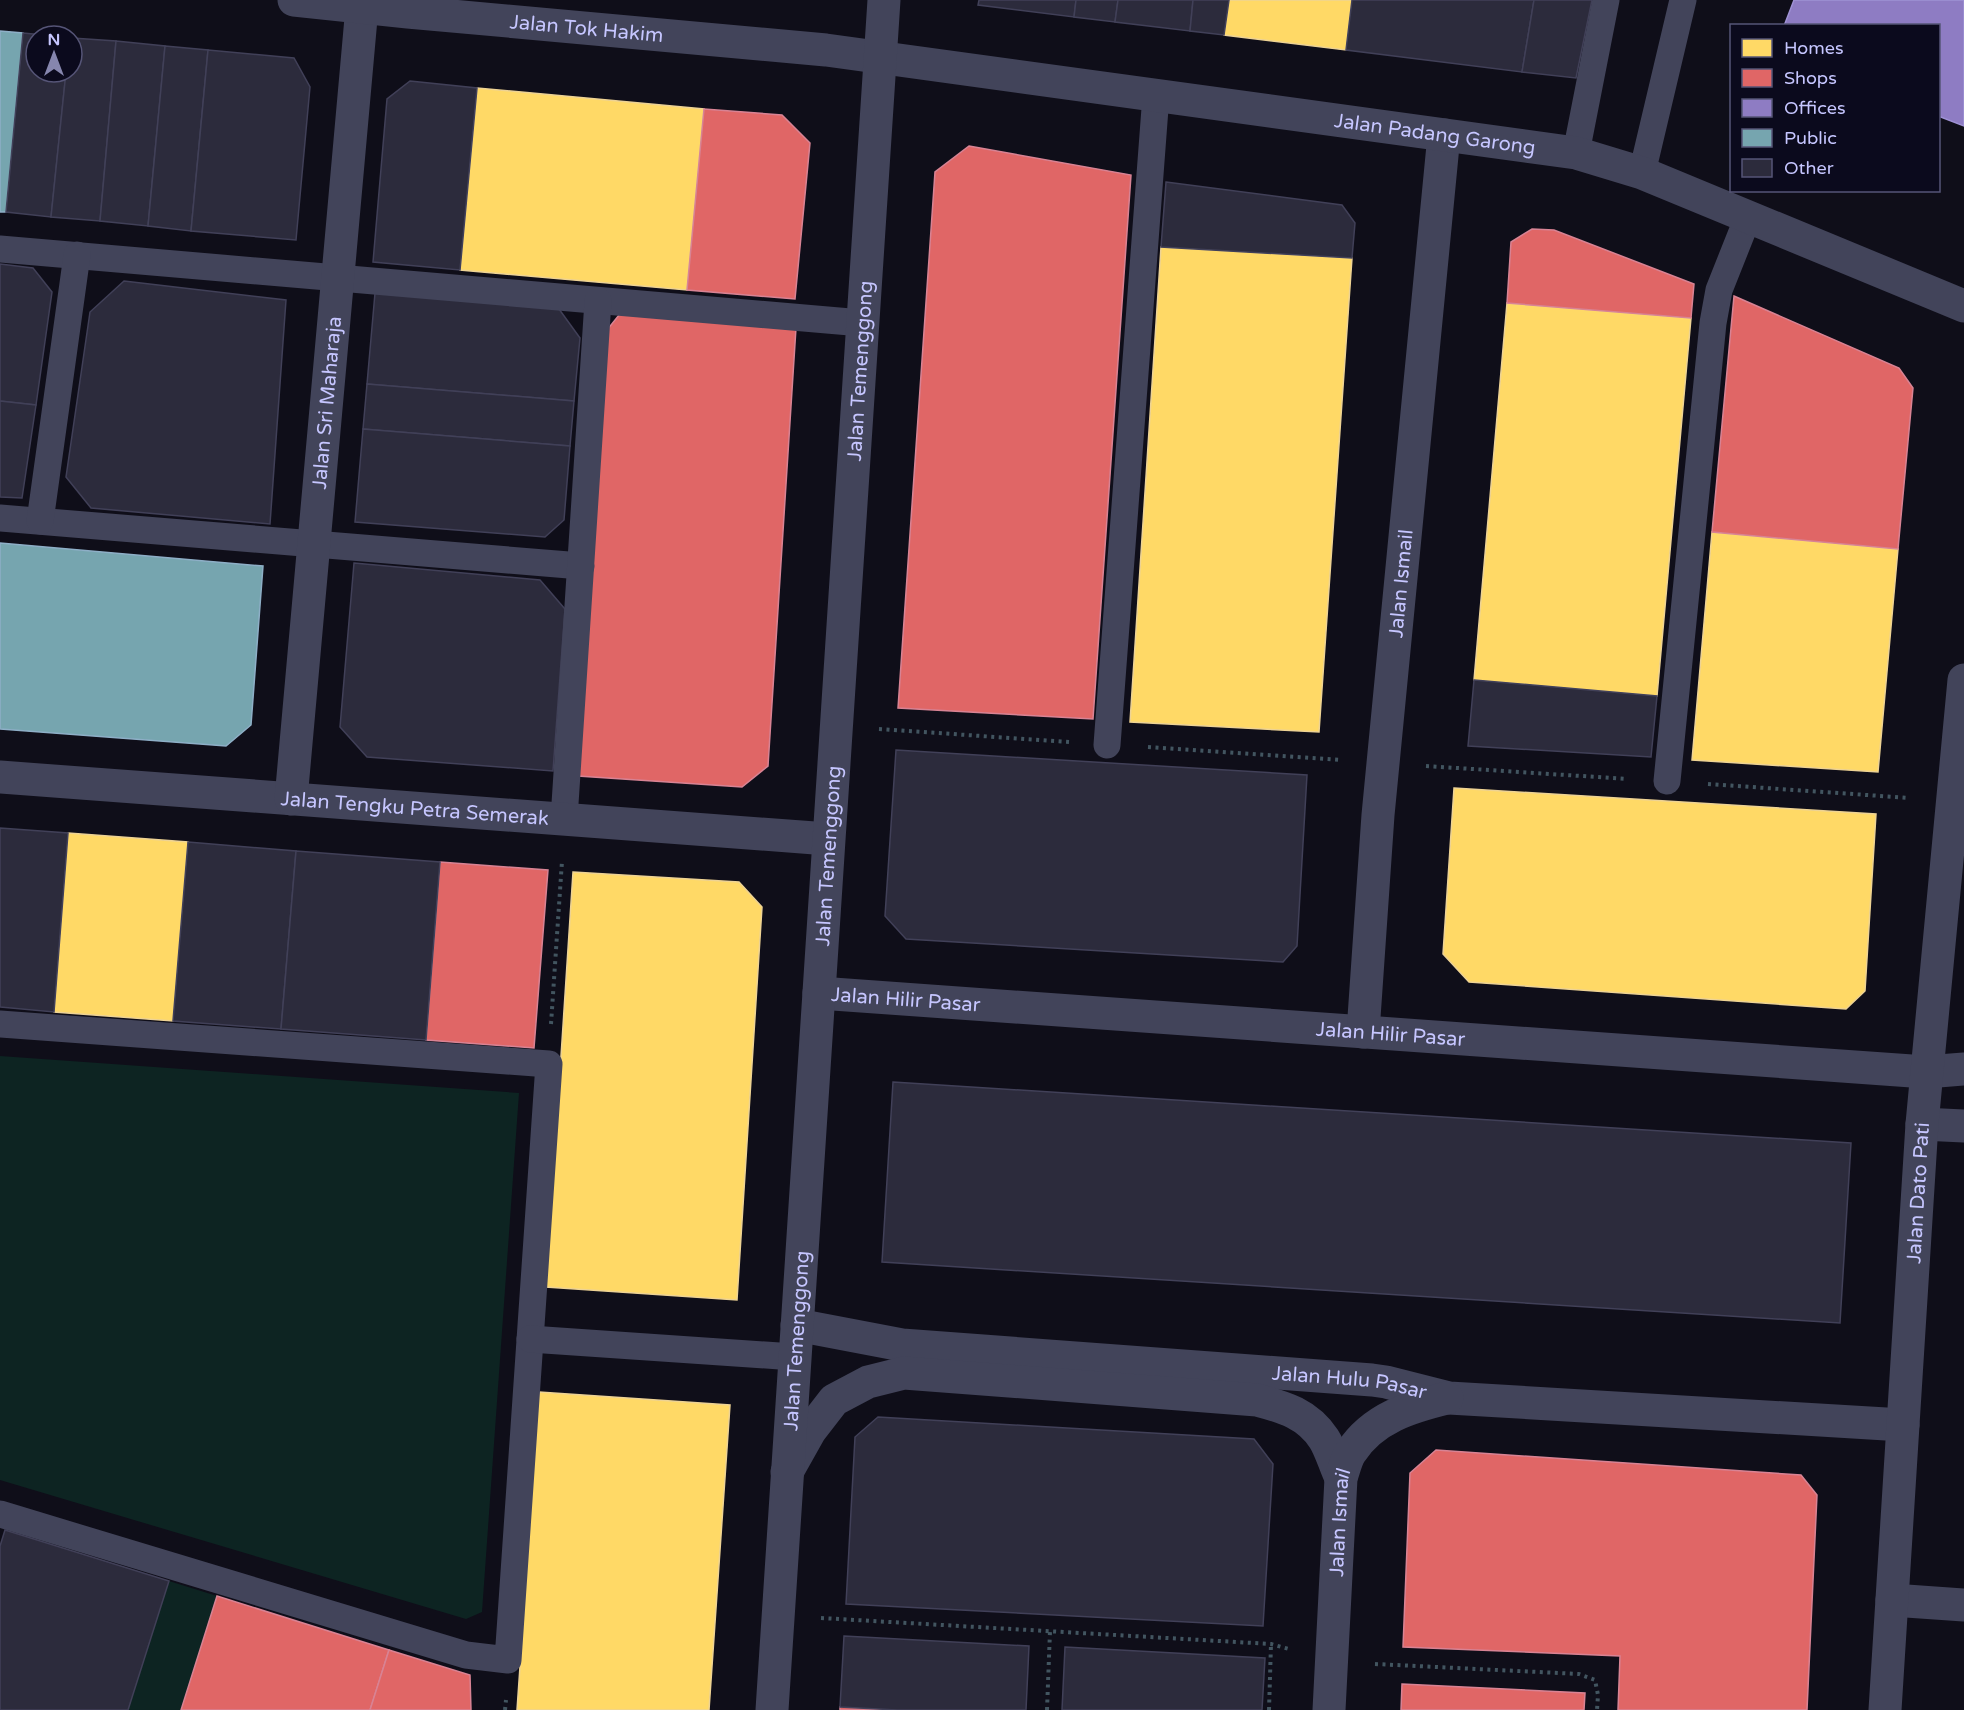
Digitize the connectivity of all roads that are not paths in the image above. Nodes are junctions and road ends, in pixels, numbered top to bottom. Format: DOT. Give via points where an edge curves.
graph roads {
  1 [pos="294,0"];
  2 [pos="884,0"];
  3 [pos="1605,0"];
  4 [pos="1683,0"];
  5 [pos="408,6"];
  6 [pos="362,8"];
  7 [pos="879,56"];
  8 [pos="1156,95"];
  9 [pos="1444,135"];
  10 [pos="1576,153"];
  11 [pos="1642,173"];
  12 [pos="1748,217"];
  13 [pos="0,249"];
  14 [pos="77,255"];
  15 [pos="338,279"];
  16 [pos="598,301"];
  17 [pos="1964,306"];
  18 [pos="862,323"];
  19 [pos="0,518"];
  20 [pos="40,521"];
  21 [pos="314,543"];
  22 [pos="581,566"];
  23 [pos="1964,680"];
  24 [pos="1107,745"];
  25 [pos="0,777"];
  26 [pos="1667,781"];
  27 [pos="291,799"];
  28 [pos="564,819"];
  29 [pos="828,838"];
  30 [pos="819,993"];
  31 [pos="0,1024"];
  32 [pos="1363,1032"];
  33 [pos="1964,1069"];
  34 [pos="1926,1072"];
  35 [pos="1922,1124"];
  36 [pos="1964,1126"];
  37 [pos="797,1324"];
  38 [pos="530,1340"];
  39 [pos="794,1357"];
  40 [pos="1449,1398"];
  41 [pos="1903,1425"];
  42 [pos="787,1472"];
  43 [pos="1341,1478"];
  44 [pos="0,1514"];
  45 [pos="1892,1600"];
  46 [pos="1964,1605"];
  47 [pos="772,1710"];
  48 [pos="1329,1710"];
  49 [pos="1885,1710"];
  1 -- 6 [label="street, Jalan Tok Hakim"];
  2 -- 7 [label="street, Jalan Temenggong"];
  3 -- 10 [label="lane"];
  4 -- 11 [label="lane"];
  5 -- 6 [label="street, Jalan Tok Hakim"];
  5 -- 7 [label="street, Jalan Tok Hakim"];
  6 -- 15 [label="street, Jalan Sri Maharaja"];
  7 -- 8 [label="street, Jalan Padang Garong"];
  7 -- 18 [label="street, Jalan Temenggong"];
  8 -- 9 [label="street, Jalan Padang Garong"];
  8 -- 24 [label="lane"];
  9 -- 10 [label="street, Jalan Padang Garong"];
  9 -- 32 [label="street, Jalan Ismail" via="1378,815"];
  10 -- 11 [label="street, Jalan Padang Garong"];
  11 -- 12 [label="street, Jalan Padang Garong"];
  12 -- 17 [label="street, Jalan Padang Garong"];
  12 -- 26 [label="lane" via="1719,290 1713,323"];
  13 -- 14 [label="lane"];
  14 -- 15 [label="lane"];
  14 -- 20 [label="lane"];
  15 -- 16 [label="lane"];
  15 -- 21 [label="street, Jalan Sri Maharaja"];
  16 -- 18 [label="lane"];
  16 -- 22 [label="lane"];
  18 -- 29 [label="street, Jalan Temenggong"];
  19 -- 20 [label="lane"];
  20 -- 21 [label="lane"];
  21 -- 22 [label="lane"];
  21 -- 27 [label="street, Jalan Sri Maharaja"];
  22 -- 28 [label="lane"];
  23 -- 34 [label="street, Jalan Dato Pati"];
  25 -- 27 [label="street, Jalan Tengku Petra Semerak"];
  27 -- 28 [label="street, Jalan Tengku Petra Semerak"];
  28 -- 29 [label="street, Jalan Tengku Petra Semerak"];
  29 -- 30 [label="street, Jalan Temenggong"];
  30 -- 32 [label="street, Jalan Hilir Pasar"];
  30 -- 37 [label="street, Jalan Temenggong"];
  31 -- 38 [label="lane" via="549,1064"];
  32 -- 34 [label="street, Jalan Hilir Pasar"];
  33 -- 34 [label="street, Jalan Hilir Pasar"];
  34 -- 35 [label="street, Jalan Dato Pati"];
  35 -- 36 [label="street"];
  35 -- 41 [label="street, Jalan Dato Pati"];
  37 -- 39 [label="street, Jalan Temenggong"];
  37 -- 40 [label="street, Jalan Hulu Pasar" via="902,1345 1372,1380"];
  38 -- 39 [label="lane"];
  38 -- 44 [label="lane" via="508,1660 466,1656"];
  39 -- 42 [label="street, Jalan Temenggong"];
  40 -- 41 [label="street, Jalan Hulu Pasar"];
  40 -- 43 [label="street, Jalan Ismail" via="1412,1407 1371,1429 1351,1452"];
  41 -- 45 [label="street, Jalan Dato Pati"];
  42 -- 43 [label="street, Jalan Hulu Pasar" via="810,1431 834,1400 867,1382 904,1374 1266,1402 1306,1419 1324,1439"];
  42 -- 47 [label="street, Jalan Temenggong"];
  43 -- 48 [label="street, Jalan Ismail"];
  45 -- 46 [label="street"];
  45 -- 49 [label="street, Jalan Dato Pati"];
}
